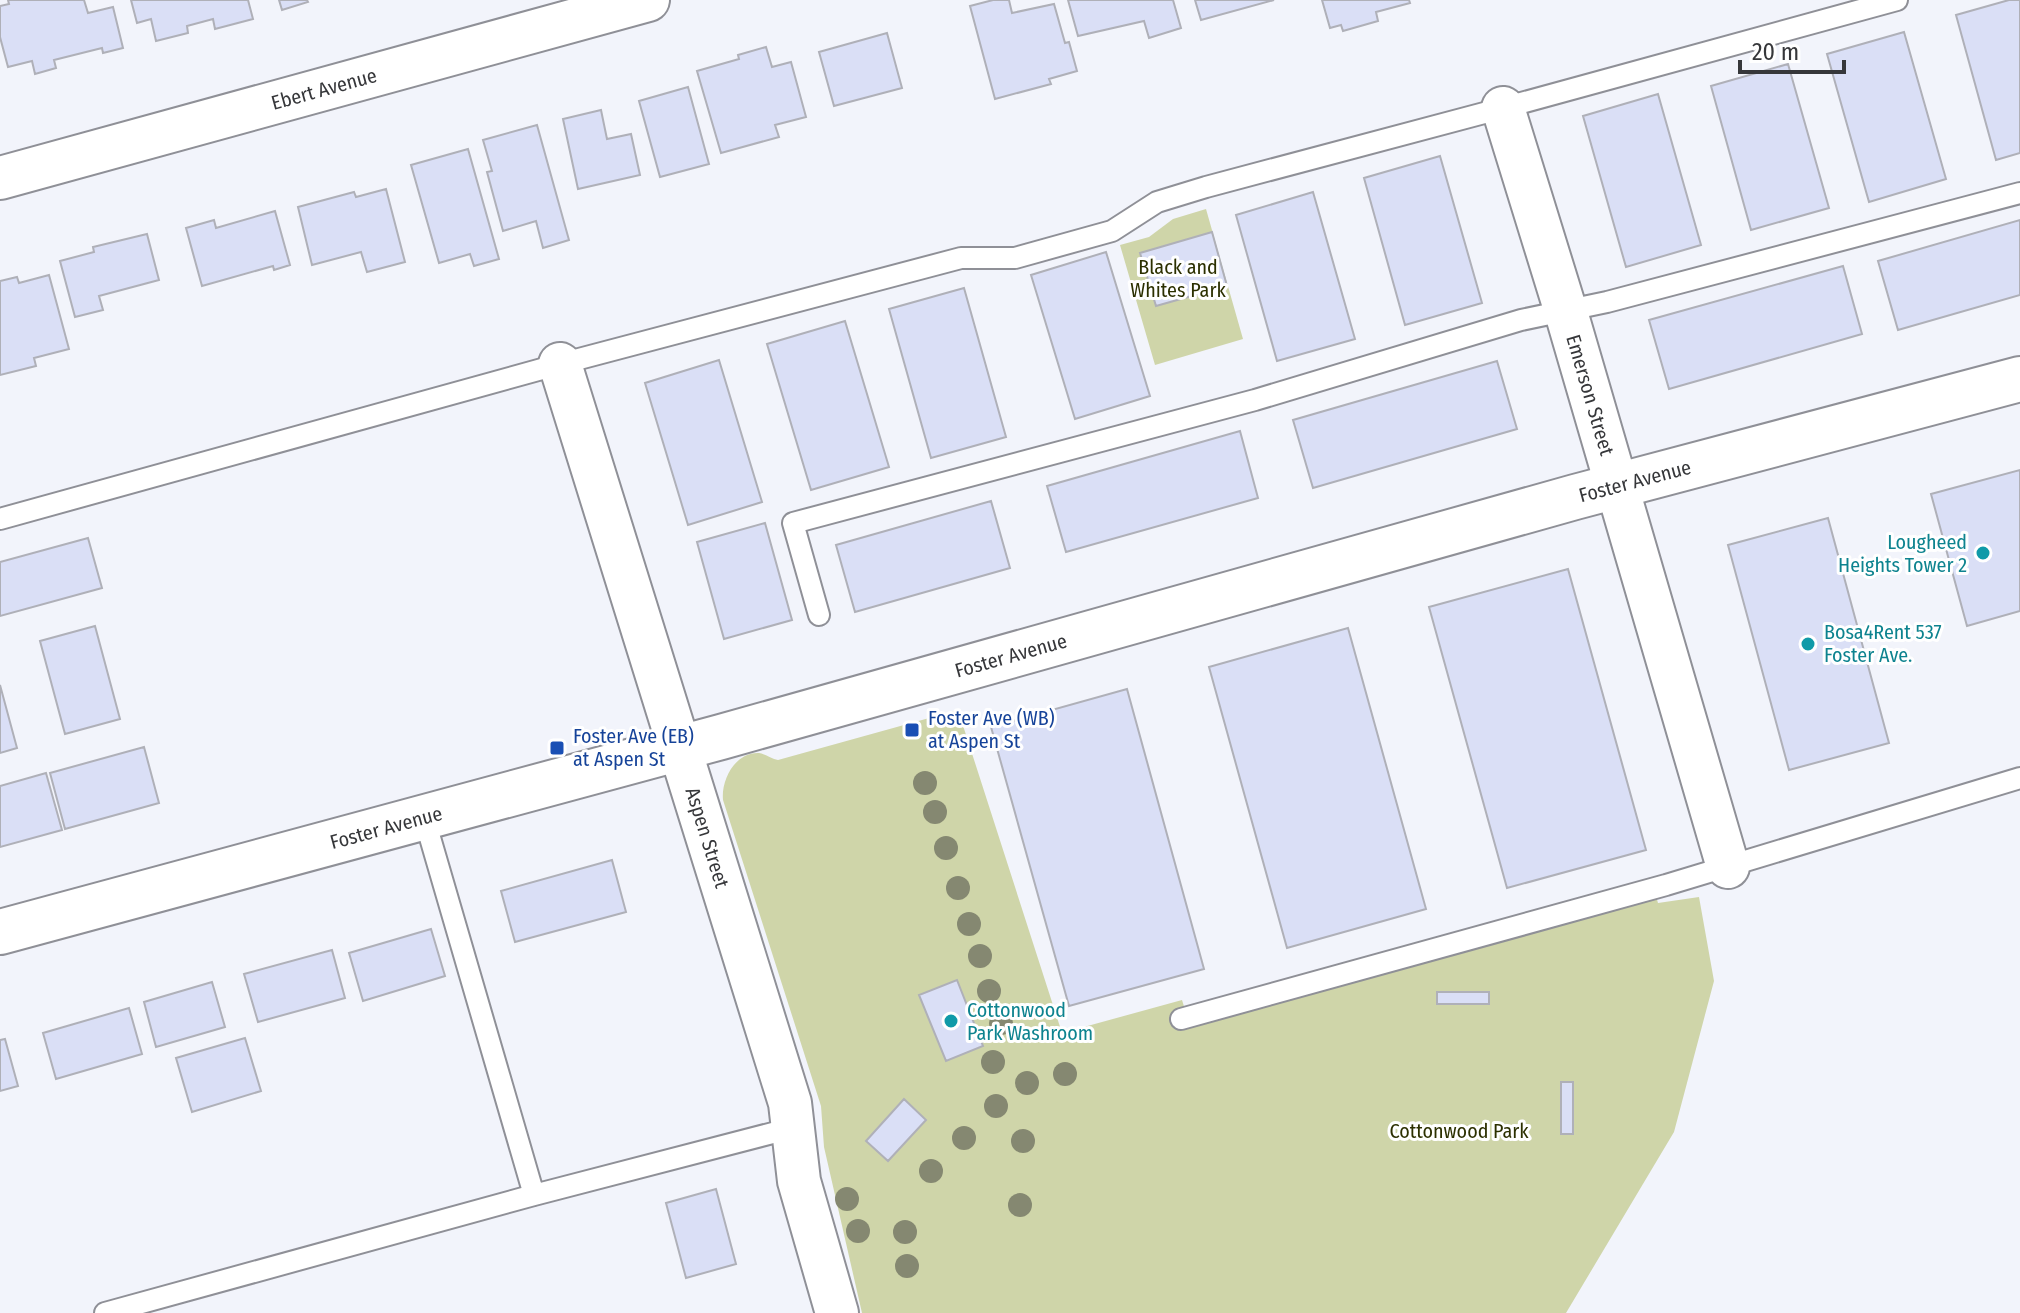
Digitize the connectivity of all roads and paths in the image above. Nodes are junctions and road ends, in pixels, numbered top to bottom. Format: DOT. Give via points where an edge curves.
graph roads {
  1 [pos="648,0"];
  2 [pos="1897,0"];
  3 [pos="1503,108"];
  4 [pos="0,178"];
  5 [pos="2020,193"];
  6 [pos="1566,312"];
  7 [pos="560,364"];
  8 [pos="2020,379"];
  9 [pos="1617,486"];
  10 [pos="0,519"];
  11 [pos="819,615"];
  12 [pos="680,747"];
  13 [pos="2020,778"];
  14 [pos="424,817"];
  15 [pos="1728,867"];
  16 [pos="0,932"];
  17 [pos="1181,1019"];
  18 [pos="792,1128"];
  19 [pos="534,1195"];
  20 [pos="105,1313"];
  21 [pos="837,1313"];
  1 -- 4 [label="street, Ebert Avenue"];
  2 -- 3 [label="lane"];
  3 -- 6 [label="street, Emerson Street"];
  3 -- 7 [label="lane" via="1157,202 1112,231 1015,258 961,258"];
  5 -- 6 [label="lane"];
  6 -- 9 [label="street, Emerson Street"];
  6 -- 11 [label="lane" via="1521,320 1255,400 793,523"];
  7 -- 10 [label="lane"];
  7 -- 12 [label="street, Aspen Street"];
  8 -- 9 [label="street, Foster Avenue"];
  9 -- 12 [label="street, Foster Avenue"];
  9 -- 15 [label="street, Emerson Street"];
  12 -- 14 [label="street, Foster Avenue"];
  12 -- 18 [label="street, Aspen Street" via="790,1103"];
  13 -- 15 [label="lane"];
  14 -- 16 [label="street, Foster Avenue"];
  14 -- 19 [label="lane"];
  15 -- 17 [label="lane"];
  18 -- 19 [label="lane"];
  18 -- 21 [label="street, Aspen Street" via="799,1181"];
  19 -- 20 [label="lane"];
}
